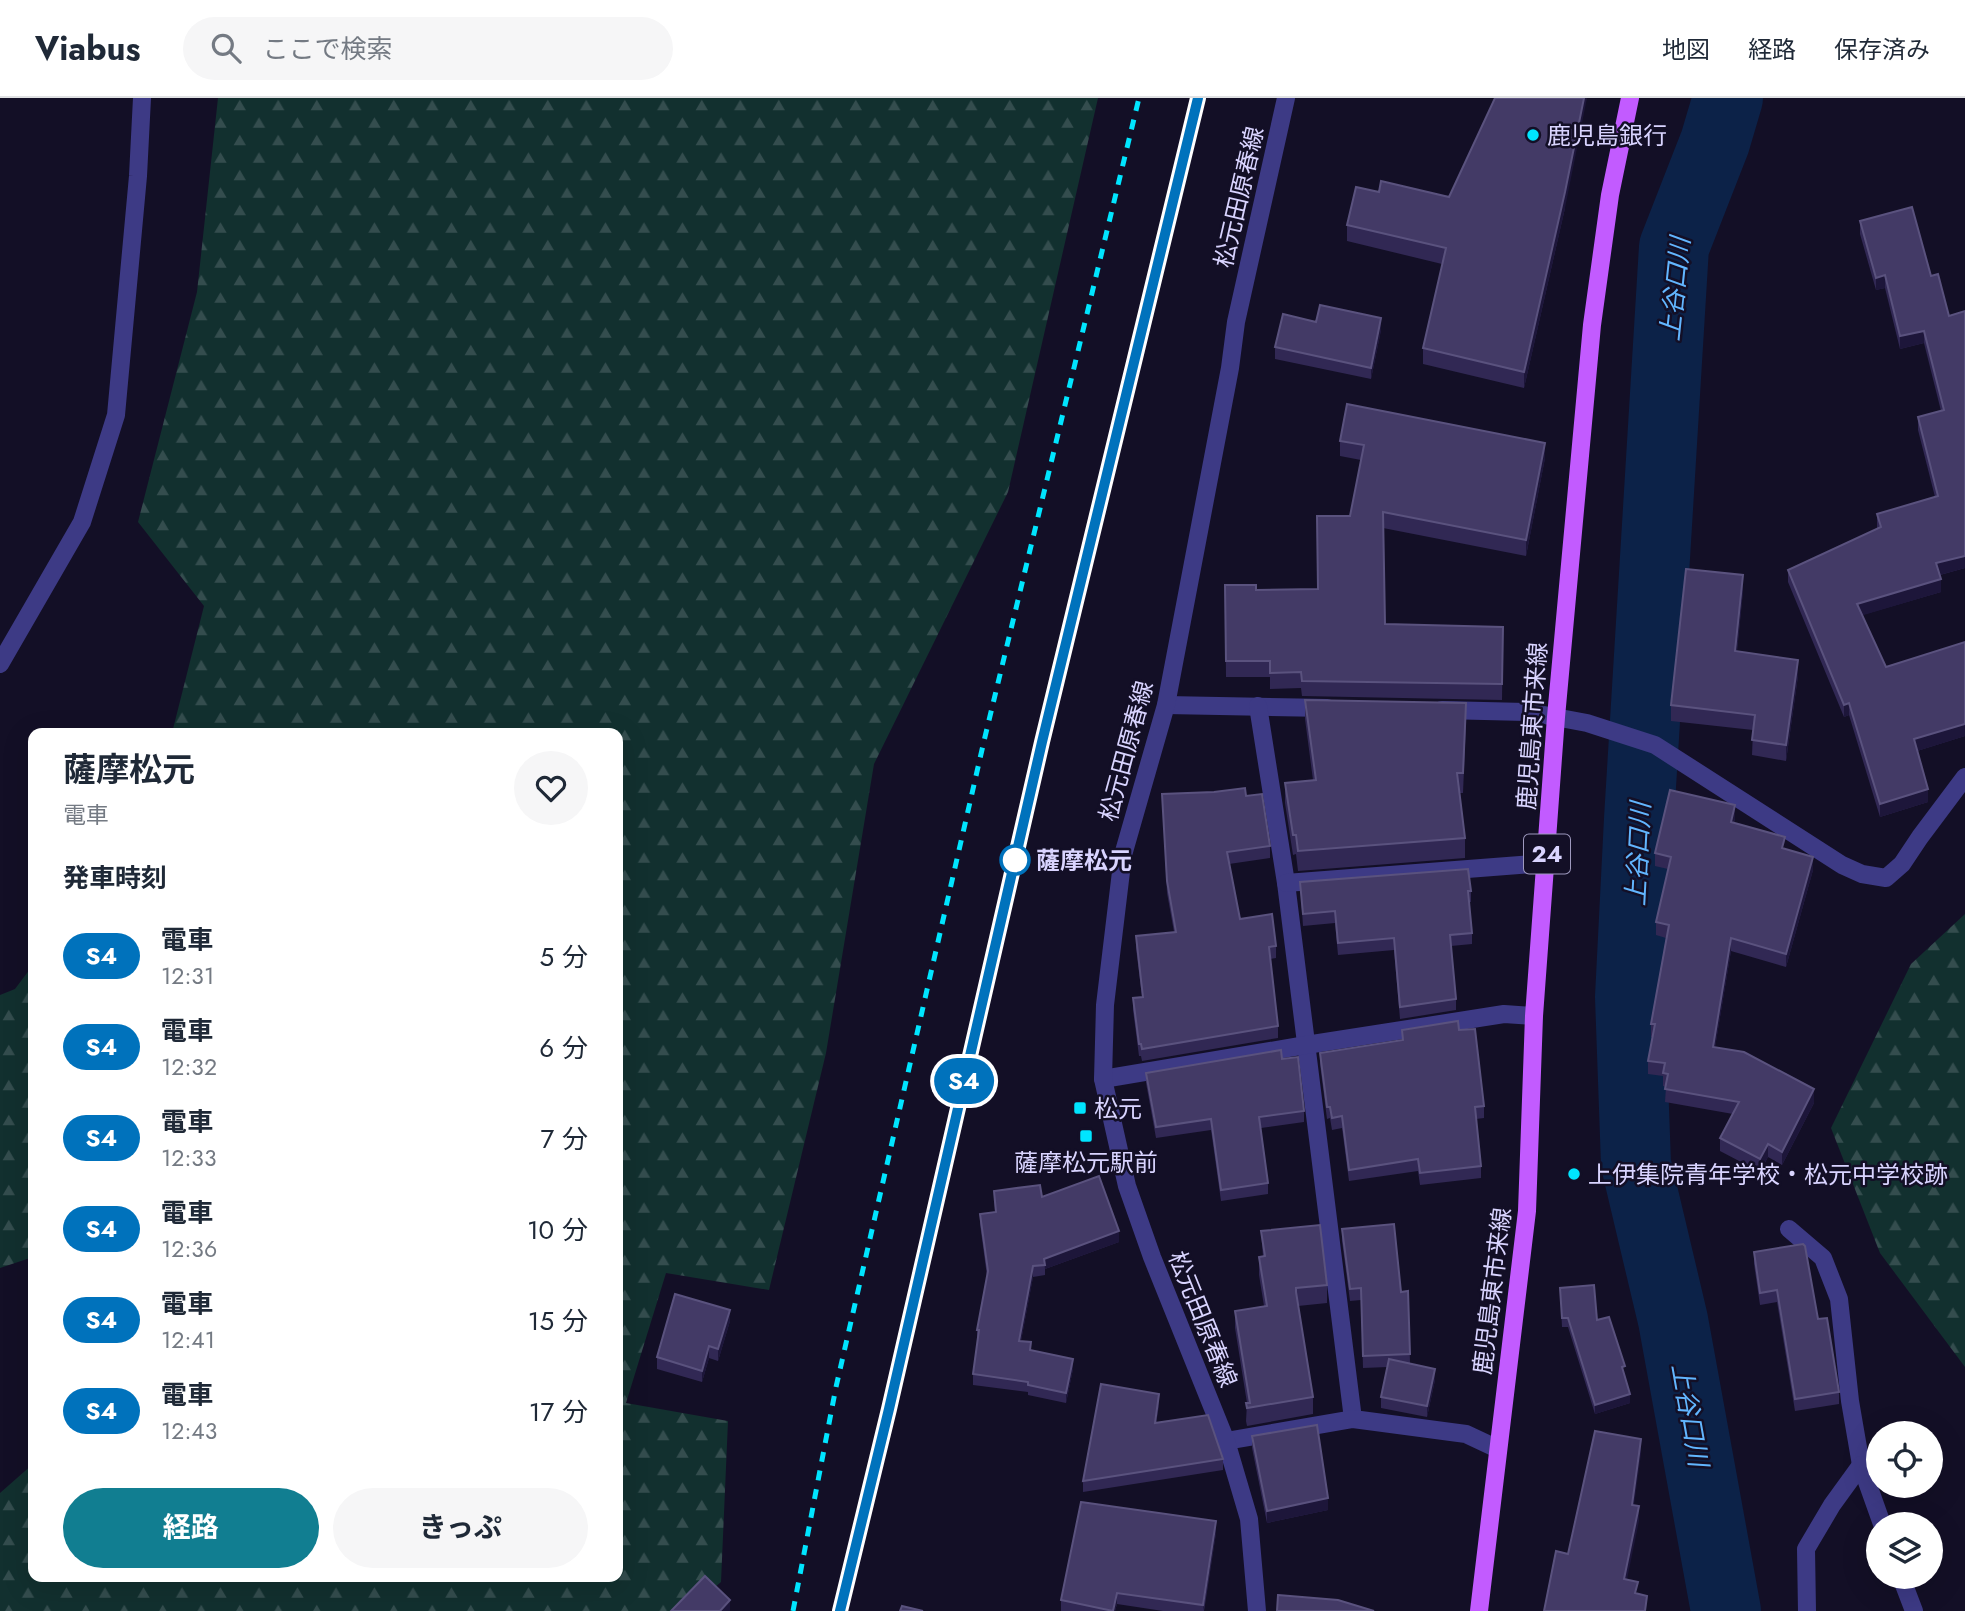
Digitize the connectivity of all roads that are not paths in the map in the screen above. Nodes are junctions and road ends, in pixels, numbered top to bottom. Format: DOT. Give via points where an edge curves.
graph roads {
  1 [pos="142,98"];
  2 [pos="1286,98"];
  3 [pos="1630,98"];
  4 [pos="0,664"];
  5 [pos="1166,705"];
  6 [pos="1258,706"];
  7 [pos="1339,708"];
  8 [pos="1420,710"];
  9 [pos="1556,717"];
  10 [pos="1965,777"];
  11 [pos="1546,863"];
  12 [pos="1286,883"];
  13 [pos="1534,1016"];
  14 [pos="1306,1045"];
  15 [pos="1103,1079"];
  16 [pos="1789,1228"];
  17 [pos="1353,1419"];
  18 [pos="1226,1441"];
  19 [pos="1498,1449"];
  20 [pos="1861,1465"];
  21 [pos="1878,1512"];
  22 [pos="1906,1589"];
  23 [pos="1257,1611"];
  24 [pos="1479,1611"];
  25 [pos="1807,1611"];
  26 [pos="1914,1611"];
  1 -- 4 [label="street" via="116,415 82,522"];
  2 -- 5 [label="street, 松元田原春線" via="1236,322"];
  3 -- 9 [label="main road, 鹿児島東市来線 / 24" via="1610,195 1592,325"];
  5 -- 6 [label="street"];
  5 -- 15 [label="street, 松元田原春線" via="1123,855 1105,1005"];
  6 -- 7 [label="street"];
  6 -- 12 [label="street"];
  8 -- 9 [label="street" via="1528,712"];
  9 -- 10 [label="street" via="1655,745 1842,865 1886,878 1902,864"];
  9 -- 11 [label="main road, 鹿児島東市来線 / 24"];
  11 -- 12 [label="street"];
  11 -- 13 [label="main road, 鹿児島東市来線 / 24"];
  12 -- 14 [label="street"];
  13 -- 14 [label="street" via="1504,1014"];
  13 -- 19 [label="main road, 鹿児島東市来線 / 24" via="1527,1211"];
  14 -- 15 [label="street"];
  14 -- 17 [label="street"];
  15 -- 18 [label="street, 松元田原春線" via="1128,1186"];
  16 -- 20 [label="street" via="1824,1258 1839,1299"];
  17 -- 18 [label="street"];
  17 -- 19 [label="street" via="1466,1434"];
  18 -- 23 [label="street, 松元田原春線" via="1249,1519"];
  19 -- 24 [label="main road, 鹿児島東市来線 / 24"];
  20 -- 21 [label="street"];
  20 -- 25 [label="street" via="1806,1549"];
  22 -- 26 [label="street"];
}
